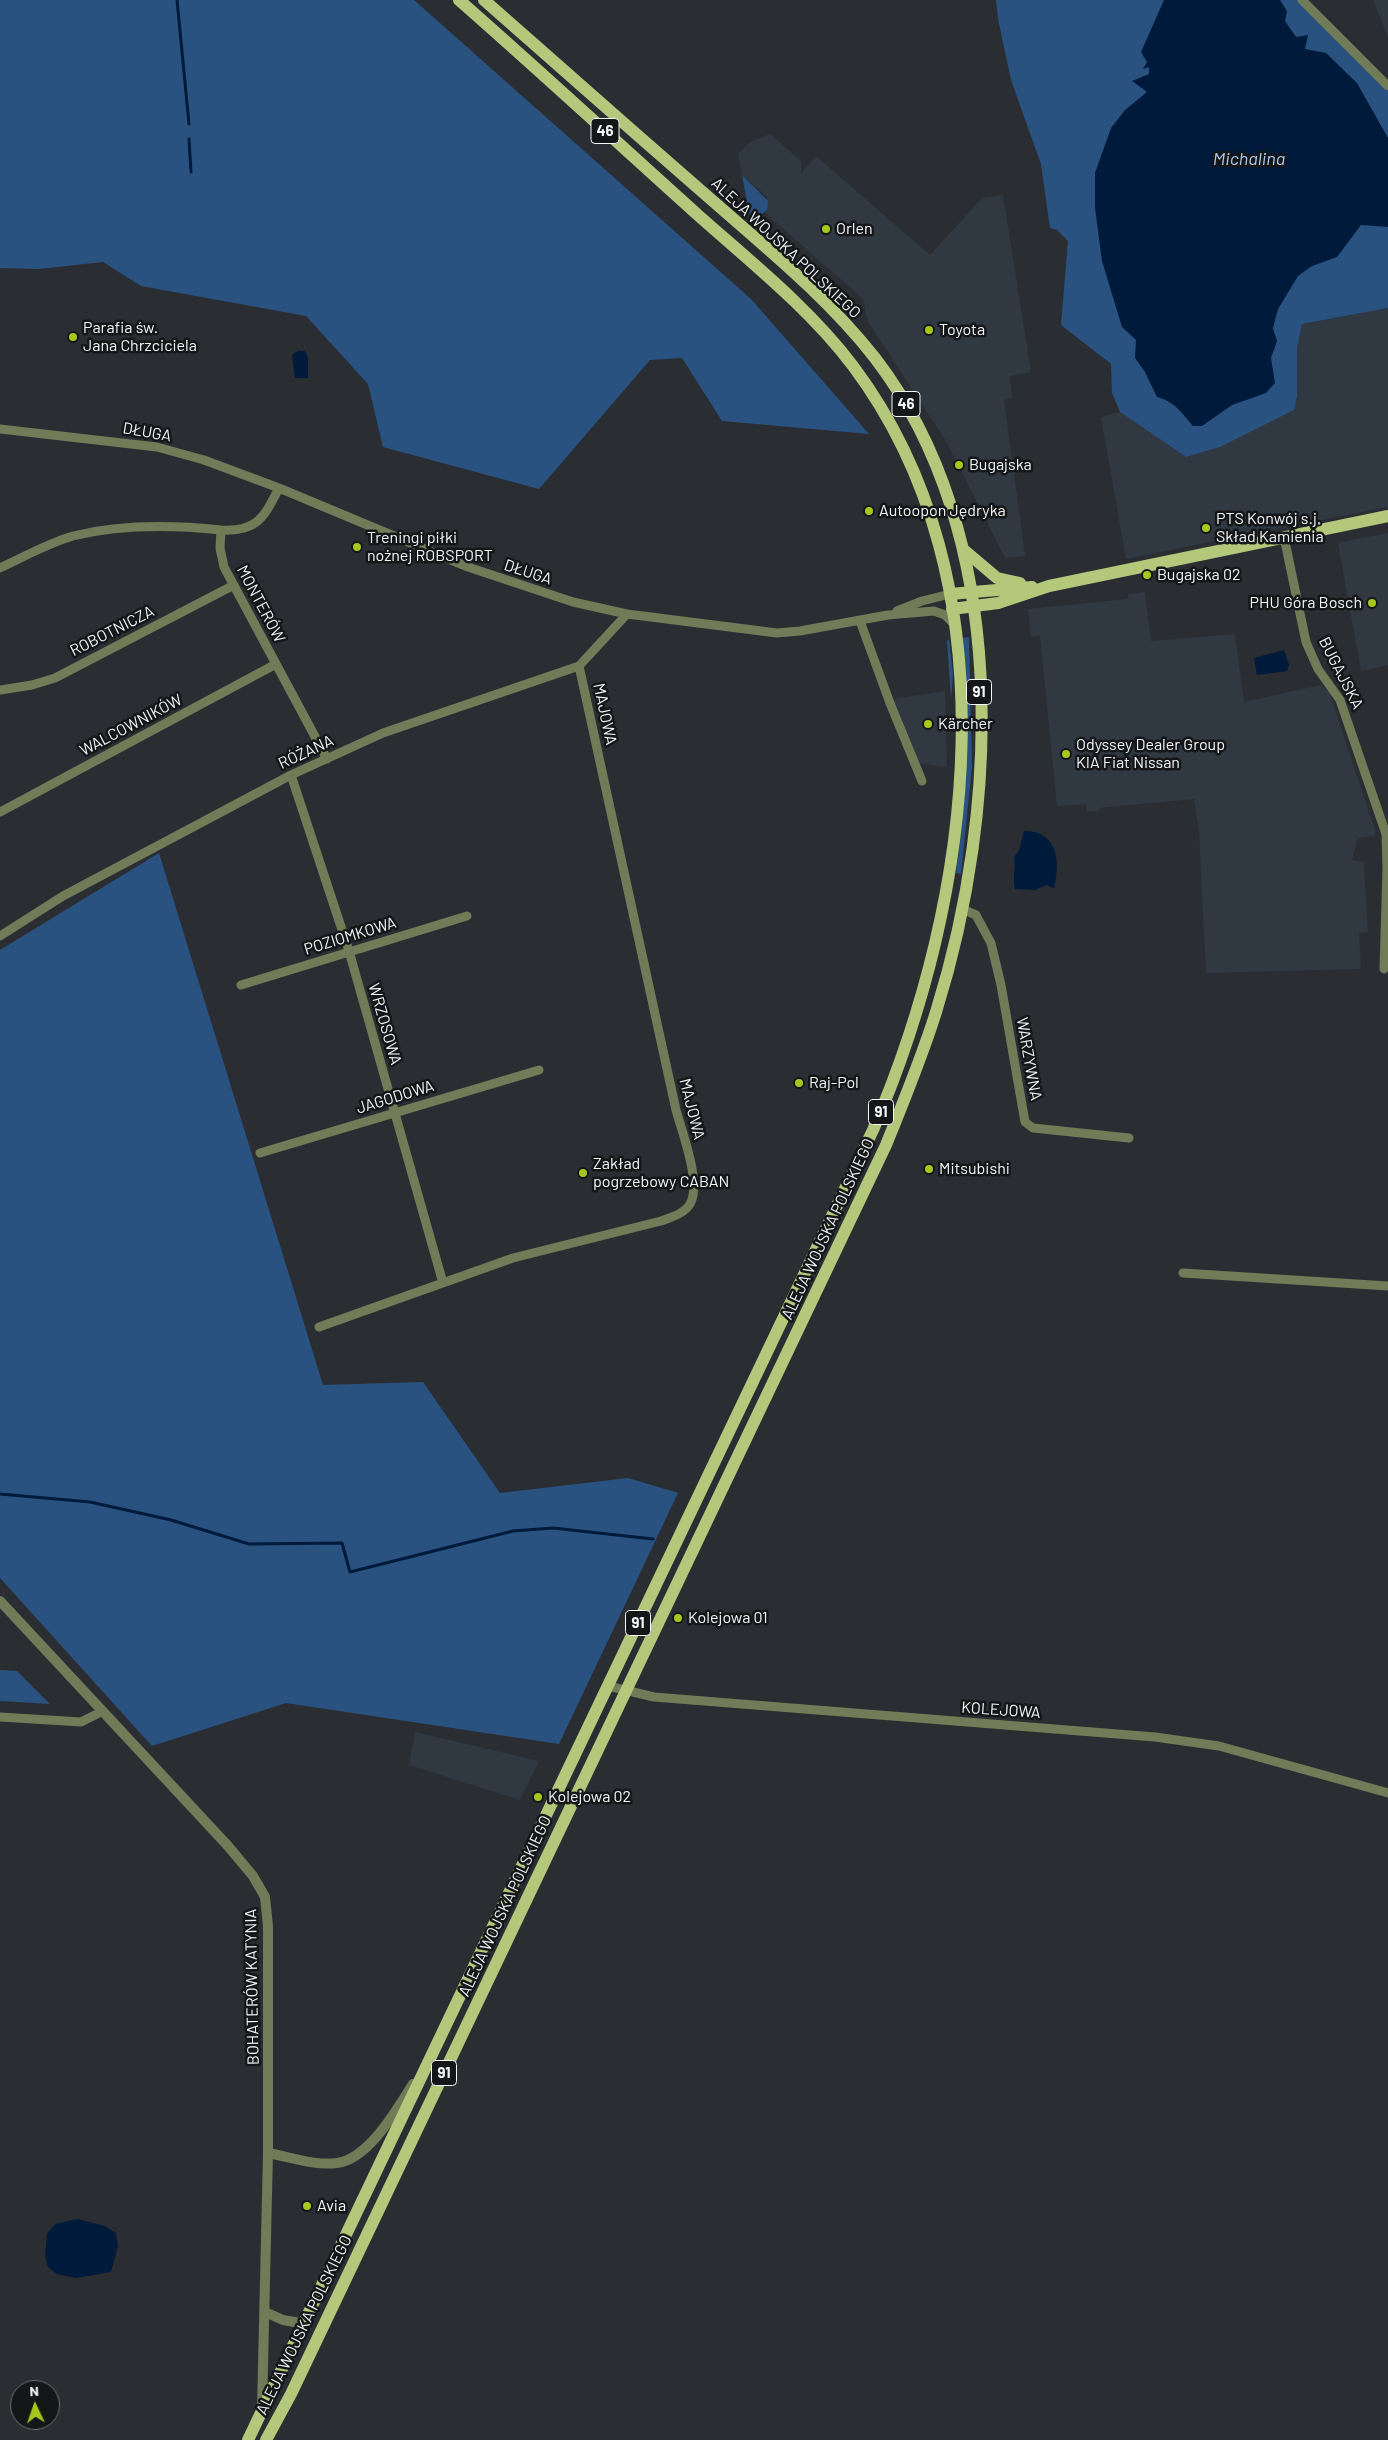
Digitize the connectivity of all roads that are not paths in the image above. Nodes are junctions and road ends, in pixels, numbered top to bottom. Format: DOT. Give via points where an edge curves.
graph roads {
  1 [pos="459,0"];
  2 [pos="484,0"];
  3 [pos="1302,0"];
  4 [pos="1388,86"];
  5 [pos="0,429"];
  6 [pos="279,488"];
  7 [pos="1388,516"];
  8 [pos="221,530"];
  9 [pos="1284,537"];
  10 [pos="964,550"];
  11 [pos="0,568"];
  12 [pos="234,585"];
  13 [pos="1049,586"];
  14 [pos="972,591"];
  15 [pos="950,594"];
  16 [pos="974,606"];
  17 [pos="952,609"];
  18 [pos="627,614"];
  19 [pos="888,615"];
  20 [pos="860,621"];
  21 [pos="954,624"];
  22 [pos="276,664"];
  23 [pos="579,666"];
  24 [pos="0,690"];
  25 [pos="327,759"];
  26 [pos="291,775"];
  27 [pos="922,781"];
  28 [pos="0,812"];
  29 [pos="962,909"];
  30 [pos="467,916"];
  31 [pos="0,936"];
  32 [pos="349,951"];
  33 [pos="1384,969"];
  34 [pos="241,985"];
  35 [pos="539,1070"];
  36 [pos="394,1112"];
  37 [pos="1129,1138"];
  38 [pos="260,1153"];
  39 [pos="1183,1273"];
  40 [pos="443,1283"];
  41 [pos="1388,1286"];
  42 [pos="319,1327"];
  43 [pos="0,1601"];
  44 [pos="608,1686"];
  45 [pos="626,1690"];
  46 [pos="103,1711"];
  47 [pos="0,1717"];
  48 [pos="1388,1793"];
  49 [pos="436,2050"];
  50 [pos="268,2153"];
  51 [pos="265,2312"];
  52 [pos="305,2324"];
  53 [pos="262,2414"];
  54 [pos="248,2440"];
  55 [pos="266,2440"];
  1 -- 15 [label="main road, ALEJA WOJSKA POLSKIEGO / 46" via="786,295 851,364 885,414 914,469 943,560"];
  2 -- 10 [label="main road, ALEJA WOJSKA POLSKIEGO / 46" via="805,283 864,345 907,405 932,454 950,500"];
  3 -- 4 [label="street"];
  5 -- 6 [label="street, DŁUGA" via="157,448 204,460"];
  6 -- 8 [label="street" via="267,511 256,523 247,528"];
  6 -- 18 [label="street, DŁUGA" via="468,567 572,602"];
  7 -- 9 [label="main road"];
  8 -- 11 [label="street" via="156,527 98,531 50,545"];
  8 -- 12 [label="street, MONTERÓW" via="221,558"];
  9 -- 13 [label="main road"];
  9 -- 33 [label="street, BUGAJSKA" via="1308,649 1340,700 1386,834 1388,869"];
  10 -- 13 [label="main road" via="1001,580"];
  10 -- 14 [label="main road, ALEJA WOJSKA POLSKIEGO / 91"];
  12 -- 22 [label="street, MONTERÓW"];
  12 -- 24 [label="street, ROBOTNICZA" via="55,678"];
  13 -- 14 [label="main road"];
  13 -- 16 [label="main road" via="998,603"];
  14 -- 15 [label="main road"];
  14 -- 16 [label="main road, ALEJA WOJSKA POLSKIEGO / 91"];
  15 -- 17 [label="main road, ALEJA WOJSKA POLSKIEGO / 91"];
  15 -- 19 [label="street, DŁUGA"];
  16 -- 17 [label="main road"];
  16 -- 29 [label="main road, ALEJA WOJSKA POLSKIEGO / 91" via="980,697 979,775 974,837"];
  17 -- 21 [label="main road, ALEJA WOJSKA POLSKIEGO / 91"];
  18 -- 20 [label="street, DŁUGA" via="777,632 800,632"];
  18 -- 23 [label="street, RÓŻANA"];
  19 -- 20 [label="street, DŁUGA"];
  19 -- 21 [label="street, DŁUGA" via="934,611 945,615"];
  20 -- 27 [label="street"];
  21 -- 44 [label="main road, ALEJA WOJSKA POLSKIEGO / 91" via="960,680 958,805 949,881 918,1010 873,1130"];
  22 -- 25 [label="street, MONTERÓW"];
  22 -- 28 [label="street, WALCOWNIKÓW"];
  23 -- 25 [label="street, RÓŻANA" via="384,733"];
  23 -- 40 [label="street, MAJOWA" via="676,1110 694,1173 691,1203 681,1213 661,1221 513,1258"];
  25 -- 26 [label="street, RÓŻANA"];
  26 -- 31 [label="street, RÓŻANA" via="63,896"];
  26 -- 32 [label="street, WRZOSOWA"];
  29 -- 37 [label="street, WARZYWNA" via="976,915 991,943 1025,1122 1033,1128"];
  29 -- 45 [label="main road, ALEJA WOJSKA POLSKIEGO / 91" via="931,1027 886,1145"];
  30 -- 32 [label="street, POZIOMKOWA"];
  32 -- 34 [label="street, POZIOMKOWA"];
  32 -- 36 [label="street, WRZOSOWA"];
  35 -- 36 [label="street, JAGODOWA"];
  36 -- 38 [label="street, JAGODOWA"];
  36 -- 40 [label="street, WRZOSOWA"];
  39 -- 41 [label="street"];
  40 -- 42 [label="street, MAJOWA"];
  43 -- 46 [label="street, BOHATERÓW KATYNIA"];
  44 -- 45 [label="street, KOLEJOWA"];
  44 -- 49 [label="main road, ALEJA WOJSKA POLSKIEGO / 91"];
  45 -- 48 [label="street, KOLEJOWA" via="654,1697 1155,1737 1219,1746"];
  45 -- 55 [label="main road, ALEJA WOJSKA POLSKIEGO / 91" via="291,2394"];
  46 -- 47 [label="street" via="81,1722"];
  46 -- 50 [label="street, BOHATERÓW KATYNIA" via="228,1846 253,1876 265,1897 268,1926"];
  49 -- 50 [label="street" via="390,2119 367,2146 349,2159 323,2164"];
  49 -- 52 [label="main road, ALEJA WOJSKA POLSKIEGO / 91"];
  50 -- 51 [label="street, BOHATERÓW KATYNIA"];
  51 -- 52 [label="street"];
  51 -- 53 [label="street, BOHATERÓW KATYNIA"];
  52 -- 53 [label="main road, ALEJA WOJSKA POLSKIEGO / 91"];
  53 -- 54 [label="main road, ALEJA WOJSKA POLSKIEGO / 91"];
}
